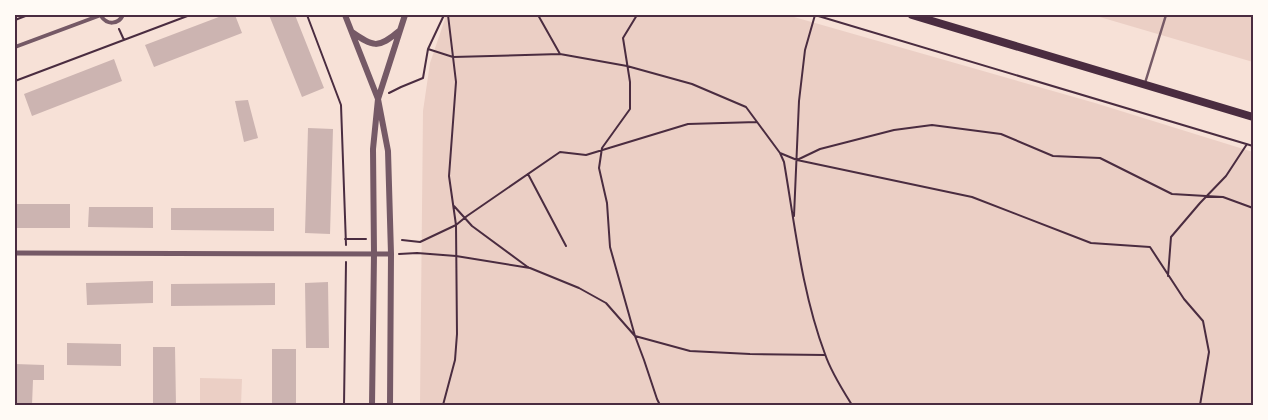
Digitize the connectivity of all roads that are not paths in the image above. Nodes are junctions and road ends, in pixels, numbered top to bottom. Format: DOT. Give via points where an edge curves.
graph roads {
  1 [pos="101,15"];
  2 [pos="124,15"];
  3 [pos="345,15"];
  4 [pos="405,15"];
  5 [pos="912,15"];
  6 [pos="1166,15"];
  7 [pos="400,30"];
  8 [pos="352,32"];
  9 [pos="15,47"];
  10 [pos="1145,84"];
  11 [pos="378,99"];
  12 [pos="1253,117"];
  13 [pos="15,253"];
  14 [pos="374,254"];
  15 [pos="391,254"];
  16 [pos="372,405"];
  17 [pos="390,405"];
  1 -- 2 [label="street" via="113,23"];
  1 -- 9 [label="street"];
  3 -- 8 [label="street"];
  4 -- 7 [label="street"];
  5 -- 10 [label="main road"];
  6 -- 10 [label="lane"];
  7 -- 8 [label="street" via="379,44 367,43"];
  7 -- 11 [label="street"];
  8 -- 11 [label="street"];
  10 -- 12 [label="main road"];
  11 -- 14 [label="street" via="373,149"];
  11 -- 15 [label="street" via="388,151"];
  13 -- 14 [label="street"];
  14 -- 15 [label="street"];
  14 -- 16 [label="street"];
  15 -- 17 [label="street"];
}
